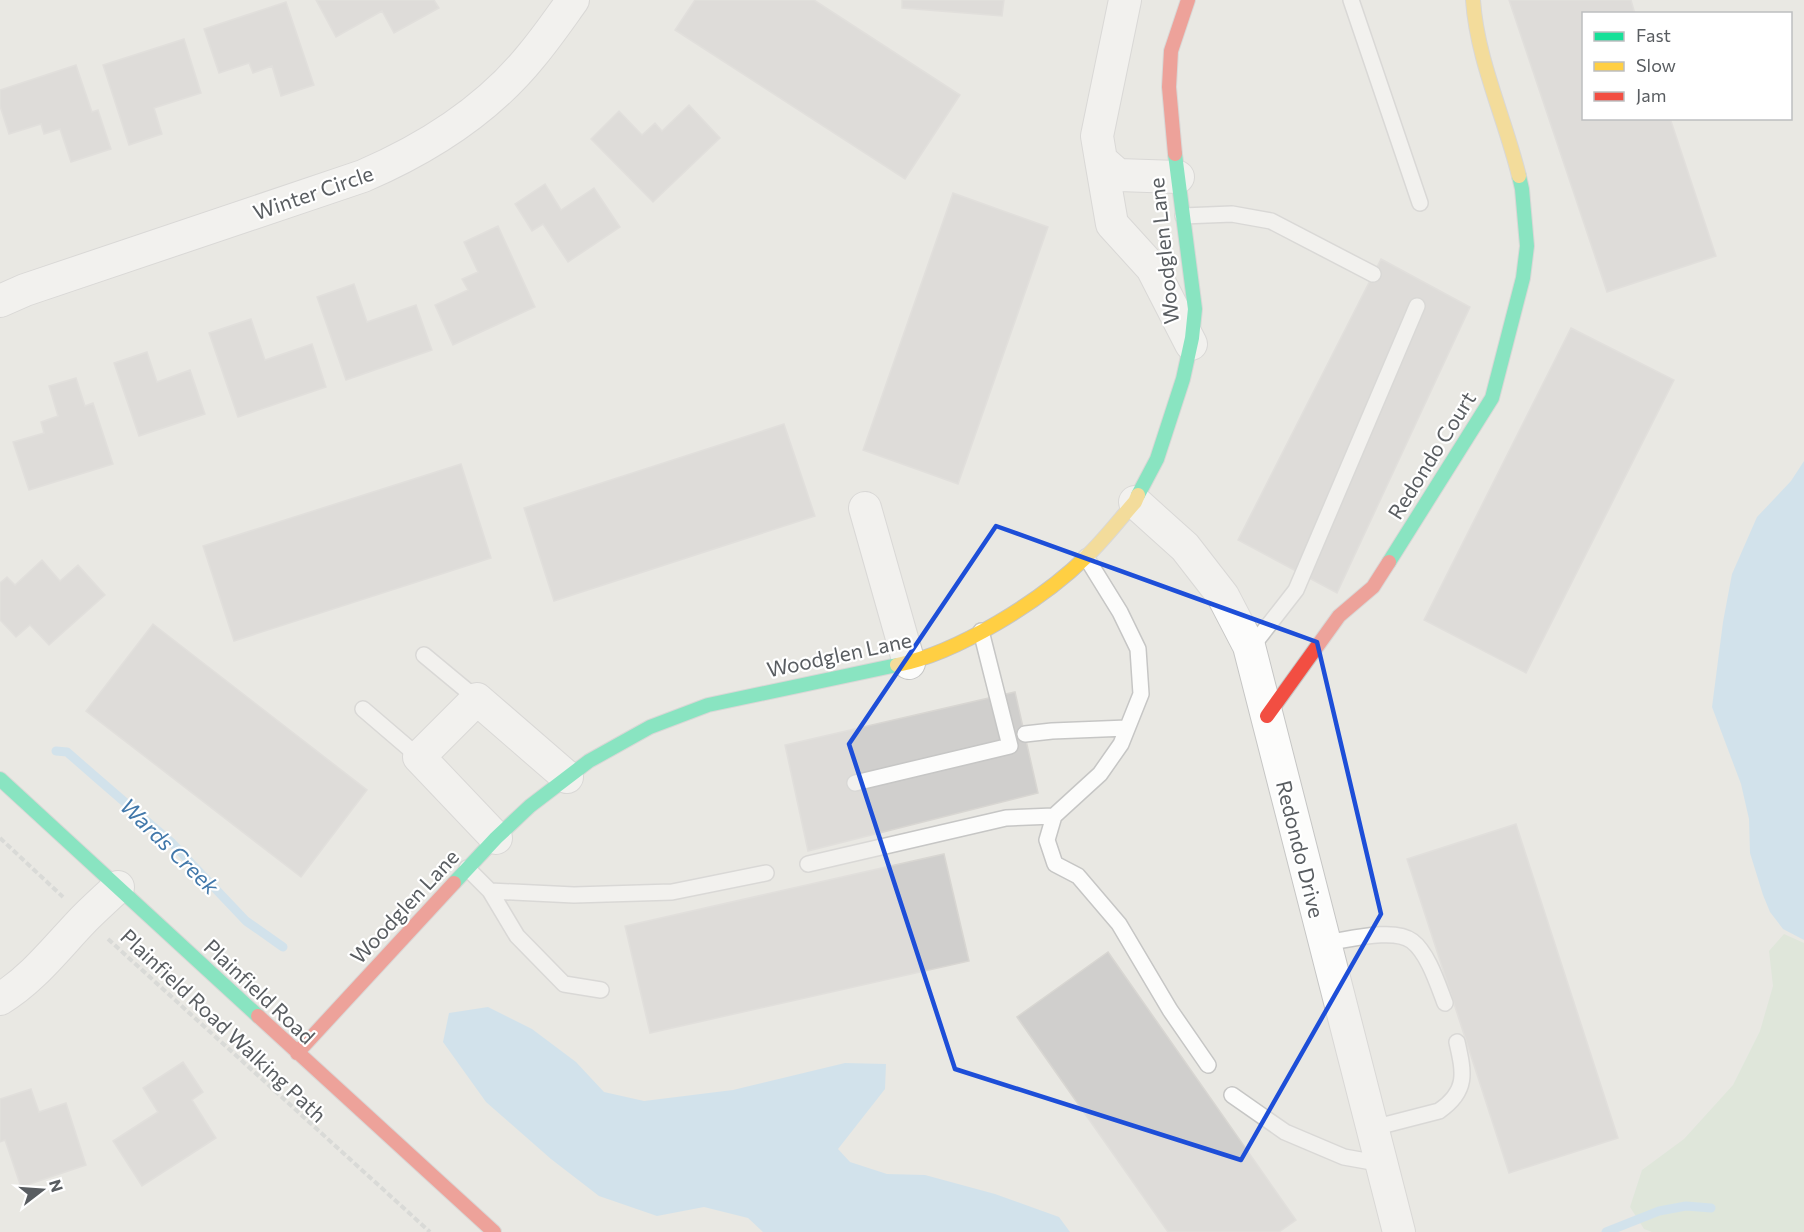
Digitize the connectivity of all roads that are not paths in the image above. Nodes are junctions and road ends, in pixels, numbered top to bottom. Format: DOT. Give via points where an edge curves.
graph roads {
  1 [pos="573,0"];
  2 [pos="1125,0"];
  3 [pos="1188,0"];
  4 [pos="1351,0"];
  5 [pos="1473,0"];
  6 [pos="1101,160"];
  7 [pos="1178,177"];
  8 [pos="1420,203"];
  9 [pos="1184,216"];
  10 [pos="1373,274"];
  11 [pos="0,301"];
  12 [pos="1417,306"];
  13 [pos="1191,345"];
  14 [pos="1136,502"];
  15 [pos="865,508"];
  16 [pos="1086,557"];
  17 [pos="981,631"];
  18 [pos="1250,649"];
  19 [pos="424,655"];
  20 [pos="909,663"];
  21 [pos="477,699"];
  22 [pos="363,709"];
  23 [pos="1267,716"];
  24 [pos="1127,728"];
  25 [pos="1025,734"];
  26 [pos="419,757"];
  27 [pos="567,777"];
  28 [pos="0,779"];
  29 [pos="855,783"];
  30 [pos="1054,816"];
  31 [pos="496,838"];
  32 [pos="808,864"];
  33 [pos="467,868"];
  34 [pos="766,873"];
  35 [pos="118,887"];
  36 [pos="490,891"];
  37 [pos="1325,943"];
  38 [pos="600,990"];
  39 [pos="0,999"];
  40 [pos="1445,1003"];
  41 [pos="1457,1042"];
  42 [pos="297,1053"];
  43 [pos="1208,1065"];
  44 [pos="1232,1095"];
  45 [pos="1373,1128"];
  46 [pos="1383,1164"];
  47 [pos="494,1232"];
  48 [pos="1399,1232"];
  1 -- 11 [label="street, Winter Circle" via="532,56 503,87 468,118 404,159"];
  2 -- 6 [label="street" via="1097,136"];
  3 -- 7 [label="street, Woodglen Lane" via="1171,51 1169,87"];
  4 -- 8 [label="lane"];
  5 -- 23 [label="street, Redondo Court" via="1489,77 1522,189 1527,246 1523,278 1492,398 1373,587 1339,616"];
  6 -- 7 [label="street" via="1118,175"];
  6 -- 13 [label="street" via="1112,224 1152,268"];
  7 -- 9 [label="street, Woodglen Lane"];
  9 -- 10 [label="lane" via="1232,214 1271,221"];
  9 -- 13 [label="street, Woodglen Lane" via="1195,309"];
  12 -- 18 [label="lane" via="1296,590"];
  13 -- 14 [label="street, Woodglen Lane" via="1157,459"];
  14 -- 16 [label="street, Woodglen Lane"];
  14 -- 18 [label="street, Redondo Drive" via="1185,547 1223,596"];
  15 -- 20 [label="street"];
  16 -- 17 [label="street, Woodglen Lane" via="999,622"];
  16 -- 24 [label="lane" via="1138,650 1141,694"];
  17 -- 20 [label="street, Woodglen Lane"];
  17 -- 29 [label="lane" via="1010,746"];
  18 -- 23 [label="street, Redondo Drive"];
  19 -- 21 [label="lane"];
  20 -- 27 [label="street, Woodglen Lane" via="708,705 650,727 589,760"];
  21 -- 26 [label="street"];
  21 -- 27 [label="street"];
  22 -- 26 [label="lane"];
  23 -- 37 [label="street, Redondo Drive"];
  24 -- 25 [label="lane"];
  24 -- 30 [label="lane" via="1100,774"];
  26 -- 31 [label="street"];
  27 -- 31 [label="street, Woodglen Lane"];
  28 -- 35 [label="street, Plainfield Road"];
  30 -- 32 [label="lane" via="1006,818"];
  30 -- 43 [label="lane" via="1047,840 1055,864 1078,876 1119,924"];
  31 -- 33 [label="street, Woodglen Lane"];
  33 -- 36 [label="lane"];
  33 -- 42 [label="street, Woodglen Lane"];
  34 -- 36 [label="lane" via="672,892 574,895"];
  35 -- 39 [label="street" via="19,987"];
  35 -- 42 [label="street, Plainfield Road"];
  36 -- 38 [label="lane" via="517,936 564,984"];
  37 -- 40 [label="lane" via="1380,935 1406,937 1422,953"];
  37 -- 45 [label="street, Redondo Drive"];
  41 -- 45 [label="lane" via="1462,1081 1448,1105 1439,1111"];
  42 -- 47 [label="street, Plainfield Road"];
  44 -- 46 [label="lane" via="1285,1132 1344,1157"];
  45 -- 46 [label="street, Redondo Drive"];
  46 -- 48 [label="street, Redondo Drive"];
}
